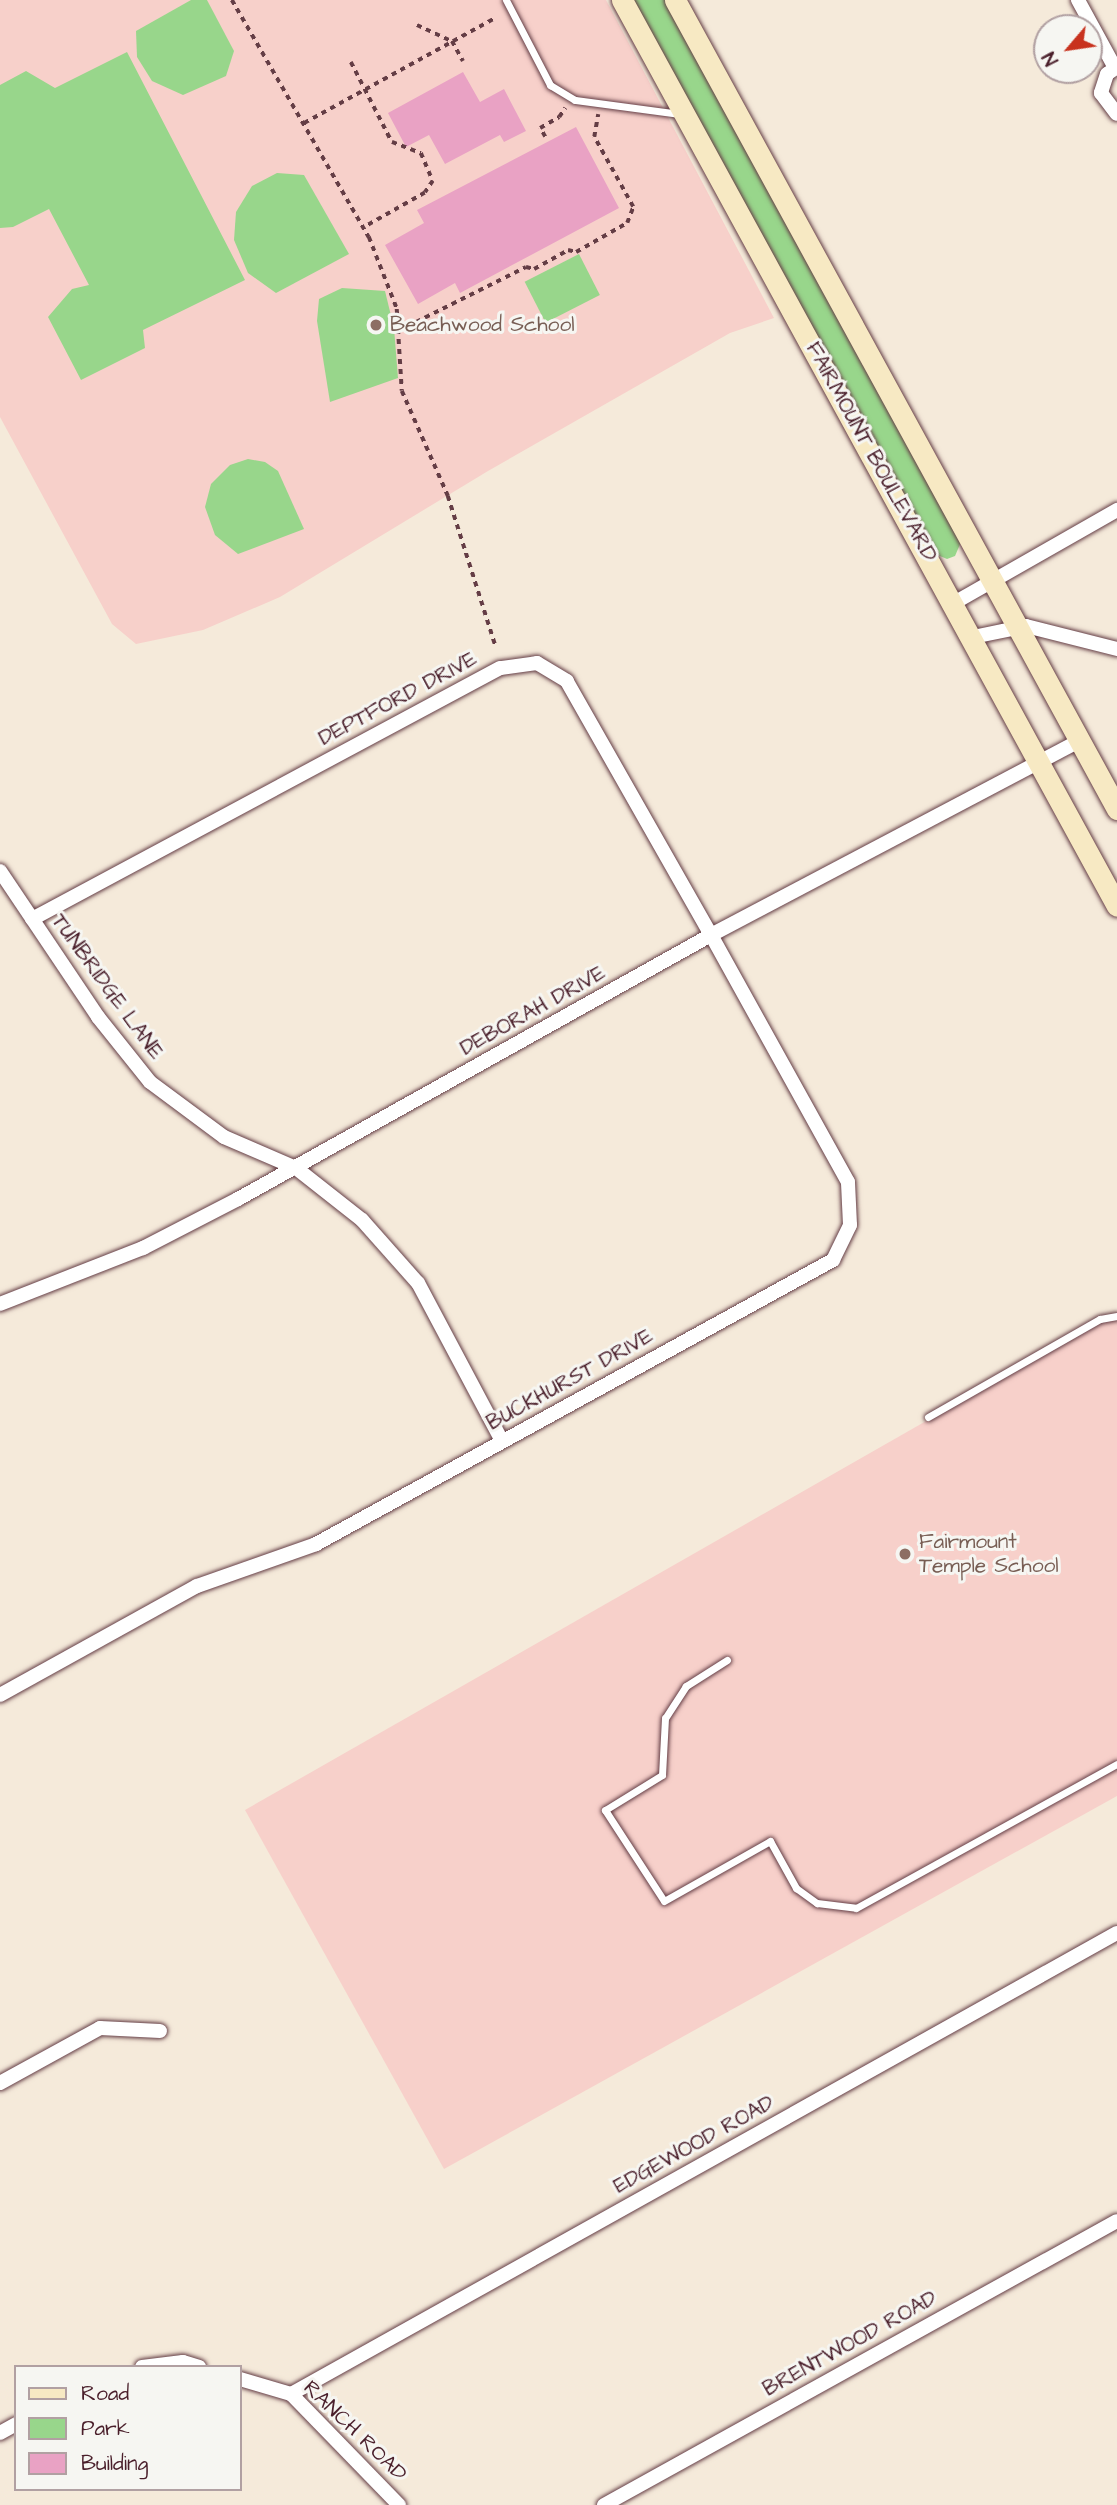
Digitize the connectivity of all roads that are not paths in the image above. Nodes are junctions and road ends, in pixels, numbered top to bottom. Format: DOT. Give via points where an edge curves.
graph roads {
  1 [pos="506,0"];
  2 [pos="622,0"];
  3 [pos="675,0"];
  4 [pos="1078,0"];
  5 [pos="1116,67"];
  6 [pos="684,114"];
  7 [pos="1117,114"];
  8 [pos="1117,510"];
  9 [pos="993,580"];
  10 [pos="954,603"];
  11 [pos="1017,626"];
  12 [pos="973,637"];
  13 [pos="1117,649"];
  14 [pos="1079,741"];
  15 [pos="1039,762"];
  16 [pos="1117,809"];
  17 [pos="0,871"];
  18 [pos="1117,906"];
  19 [pos="32,919"];
  20 [pos="711,935"];
  21 [pos="296,1168"];
  22 [pos="0,1304"];
  23 [pos="1117,1316"];
  24 [pos="928,1417"];
  25 [pos="502,1441"];
  26 [pos="727,1660"];
  27 [pos="0,1695"];
  28 [pos="1117,1764"];
  29 [pos="1117,1933"];
  30 [pos="160,2031"];
  31 [pos="0,2083"];
  32 [pos="1117,2221"];
  33 [pos="158,2365"];
  34 [pos="193,2365"];
  35 [pos="242,2380"];
  36 [pos="291,2394"];
  37 [pos="399,2505"];
  38 [pos="604,2505"];
  1 -- 6 [label="lane" via="551,85 575,100"];
  2 -- 6 [label="main road, FAIRMOUNT BOULEVARD"];
  3 -- 9 [label="main road"];
  4 -- 5 [label="street"];
  5 -- 7 [label="street" via="1102,83 1101,93"];
  6 -- 10 [label="main road, FAIRMOUNT BOULEVARD"];
  8 -- 9 [label="street"];
  9 -- 10 [label="street"];
  9 -- 11 [label="main road"];
  10 -- 12 [label="main road, FAIRMOUNT BOULEVARD"];
  11 -- 12 [label="street"];
  11 -- 13 [label="street"];
  11 -- 14 [label="main road"];
  12 -- 15 [label="main road, FAIRMOUNT BOULEVARD"];
  14 -- 15 [label="street, DEBORAH DRIVE"];
  14 -- 16 [label="main road"];
  15 -- 18 [label="main road, FAIRMOUNT BOULEVARD"];
  15 -- 20 [label="street, DEBORAH DRIVE"];
  17 -- 19 [label="street, TUNBRIDGE LANE"];
  19 -- 20 [label="street, DEPTFORD DRIVE" via="500,668 537,663 567,681"];
  19 -- 21 [label="street, TUNBRIDGE LANE" via="98,1017 150,1082 224,1137"];
  20 -- 21 [label="street, DEBORAH DRIVE"];
  20 -- 25 [label="street, BUCKHURST DRIVE" via="848,1182 850,1225 834,1260"];
  21 -- 22 [label="street, DEBORAH DRIVE" via="143,1248"];
  21 -- 25 [label="street, TUNBRIDGE LANE" via="362,1220 418,1283"];
  23 -- 24 [label="lane" via="1100,1319"];
  25 -- 27 [label="street, BUCKHURST DRIVE" via="316,1544 197,1586"];
  26 -- 28 [label="lane" via="686,1686 664,1718 662,1775 605,1810 664,1901 770,1841 796,1888 817,1903 856,1908"];
  29 -- 36 [label="street, EDGEWOOD ROAD"];
  30 -- 31 [label="street" via="100,2028"];
  32 -- 38 [label="street, BRENTWOOD ROAD"];
  33 -- 34 [label="street"];
  35 -- 36 [label="street, RANCH ROAD"];
  36 -- 37 [label="street, RANCH ROAD"];
}
